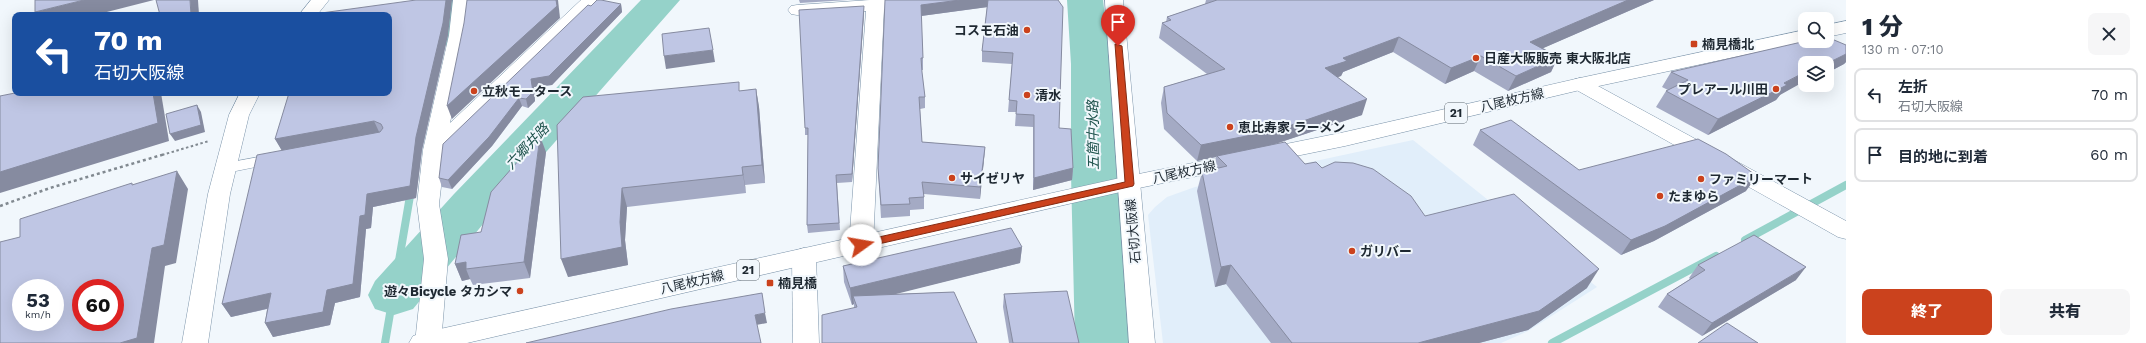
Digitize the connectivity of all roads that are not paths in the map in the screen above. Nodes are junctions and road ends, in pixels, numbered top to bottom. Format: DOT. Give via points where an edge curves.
graph roads {
  1 [pos="320,0"];
  2 [pos="462,0"];
  3 [pos="591,0"];
  4 [pos="913,0"];
  5 [pos="1114,0"];
  6 [pos="875,5"];
  7 [pos="797,10"];
  8 [pos="310,12"];
  9 [pos="1846,27"];
  10 [pos="1834,30"];
  11 [pos="1798,37"];
  12 [pos="1580,84"];
  13 [pos="248,96"];
  14 [pos="434,150"];
  15 [pos="288,157"];
  16 [pos="226,168"];
  17 [pos="1130,184"];
  18 [pos="1846,231"];
  19 [pos="861,245"];
  20 [pos="804,258"];
  21 [pos="195,343"];
  22 [pos="426,343"];
  23 [pos="806,343"];
  24 [pos="1142,343"];
  1 -- 8 [label="street"];
  2 -- 14 [label="street" via="458,36"];
  3 -- 14 [label="street"];
  4 -- 6 [label="street"];
  5 -- 17 [label="street, 石切大阪線"];
  6 -- 7 [label="street"];
  6 -- 19 [label="street"];
  9 -- 10 [label="street"];
  11 -- 12 [label="street, 八尾枚方線 / 21"];
  12 -- 17 [label="street, 八尾枚方線 / 21" via="1345,139"];
  12 -- 18 [label="street"];
  13 -- 16 [label="street" via="239,115"];
  14 -- 22 [label="street" via="428,204 436,259"];
  15 -- 16 [label="lane"];
  16 -- 21 [label="street" via="219,194"];
  17 -- 19 [label="street, 八尾枚方線 / 21"];
  17 -- 24 [label="street, 石切大阪線"];
  19 -- 20 [label="street, 八尾枚方線 / 21"];
  20 -- 22 [label="street, 八尾枚方線 / 21"];
  20 -- 23 [label="street"];
}
